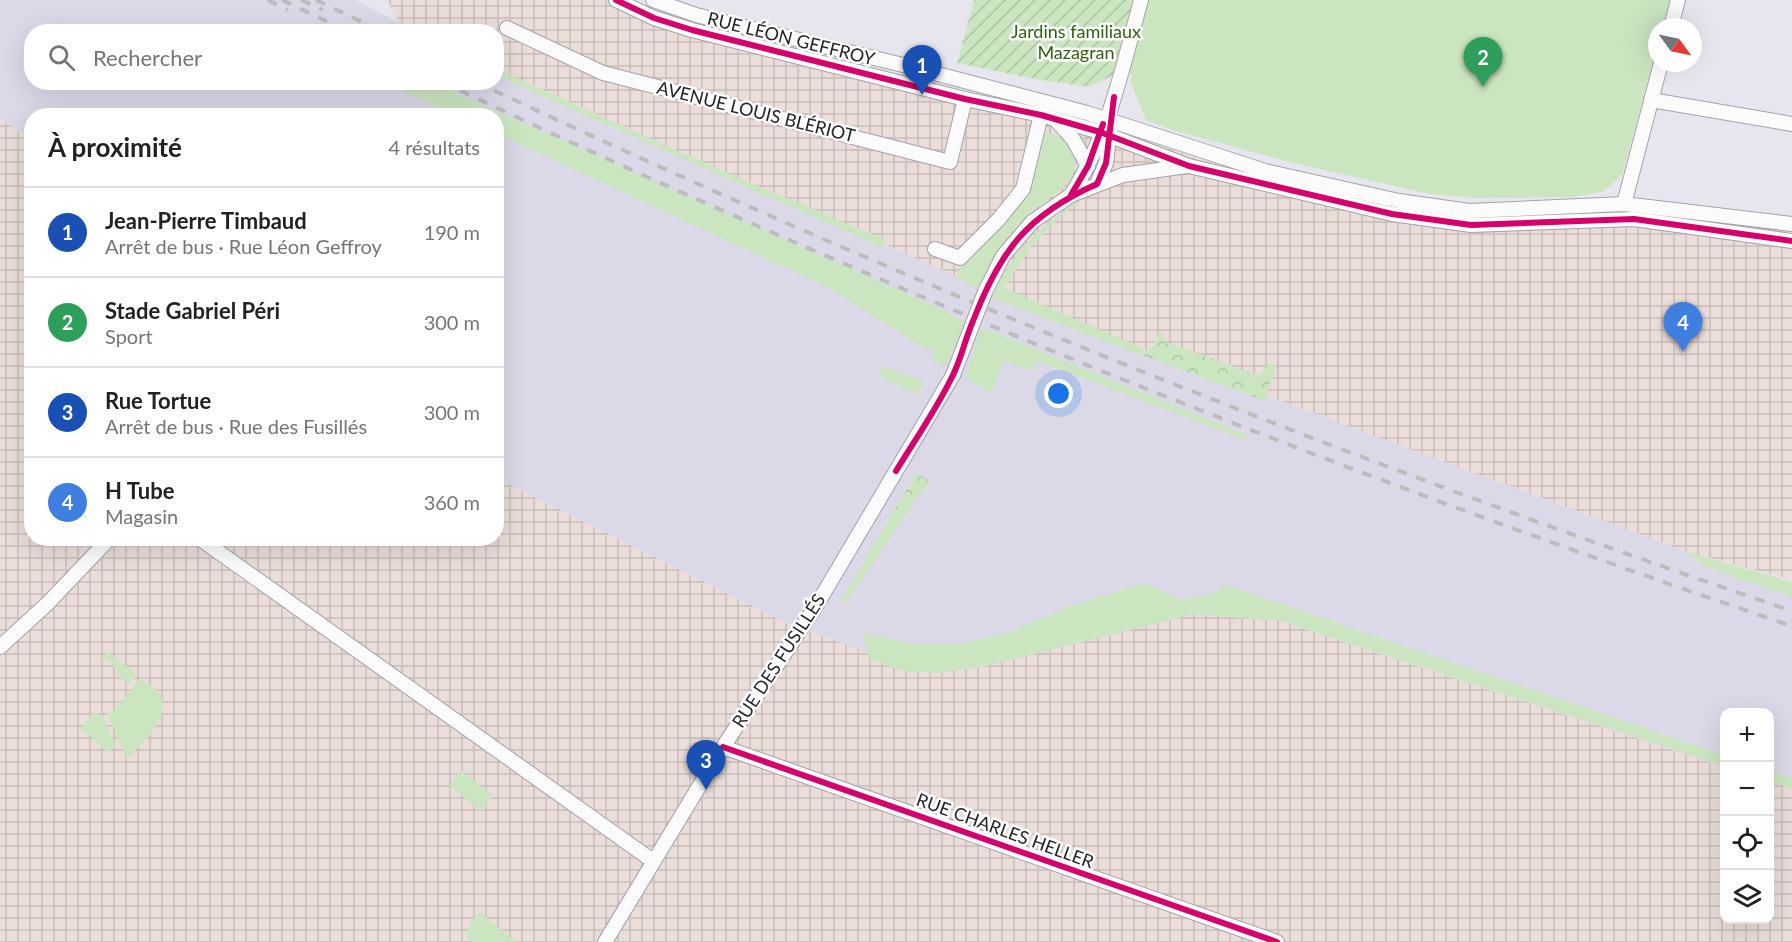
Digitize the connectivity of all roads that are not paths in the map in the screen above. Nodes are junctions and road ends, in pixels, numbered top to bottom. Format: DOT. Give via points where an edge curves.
graph roads {
  1 [pos="616,0"];
  2 [pos="652,0"];
  3 [pos="1141,0"];
  4 [pos="1678,0"];
  5 [pos="680,5"];
  6 [pos="1673,18"];
  7 [pos="507,28"];
  8 [pos="1659,72"];
  9 [pos="965,99"];
  10 [pos="1651,100"];
  11 [pos="1041,115"];
  12 [pos="1056,120"];
  13 [pos="1792,124"];
  14 [pos="1107,127"];
  15 [pos="1088,166"];
  16 [pos="1189,166"];
  17 [pos="1097,184"];
  18 [pos="1071,195"];
  19 [pos="1624,204"];
  20 [pos="1792,224"];
  21 [pos="1792,242"];
  22 [pos="935,249"];
  23 [pos="103,546"];
  24 [pos="210,546"];
  25 [pos="0,647"];
  26 [pos="723,747"];
  27 [pos="653,861"];
  28 [pos="605,942"];
  29 [pos="1277,942"];
  1 -- 9 [label="street, RUE LÉON GEFFROY" via="692,30"];
  2 -- 5 [label="street, RUE LÉON GEFFROY"];
  3 -- 14 [label="street"];
  4 -- 6 [label="street"];
  5 -- 14 [label="street, RUE LÉON GEFFROY" via="1032,98"];
  7 -- 9 [label="street, AVENUE LOUIS BLÉRIOT" via="603,73 950,162"];
  8 -- 10 [label="street"];
  9 -- 11 [label="street, RUE LÉON GEFFROY"];
  10 -- 13 [label="street"];
  10 -- 19 [label="street"];
  11 -- 12 [label="street, RUE LÉON GEFFROY"];
  11 -- 22 [label="street" via="1023,189 960,258"];
  12 -- 14 [label="street, RUE LÉON GEFFROY"];
  12 -- 15 [label="street" via="1073,139"];
  14 -- 15 [label="street"];
  14 -- 16 [label="street"];
  14 -- 17 [label="street" via="1106,164"];
  14 -- 19 [label="street" via="1265,171 1399,201 1469,211"];
  15 -- 18 [label="street"];
  16 -- 17 [label="street" via="1123,175"];
  16 -- 21 [label="street" via="1392,214 1471,225 1634,219"];
  17 -- 18 [label="street"];
  18 -- 26 [label="street, RUE DES FUSILLÉS, bridge" via="1032,222 1003,256 984,292 953,375 816,606"];
  19 -- 20 [label="street"];
  23 -- 25 [label="street"];
  24 -- 27 [label="street"];
  26 -- 27 [label="street, RUE DES FUSILLÉS"];
  26 -- 29 [label="street, RUE CHARLES HELLER"];
  27 -- 28 [label="street, RUE DES FUSILLÉS"];
}
